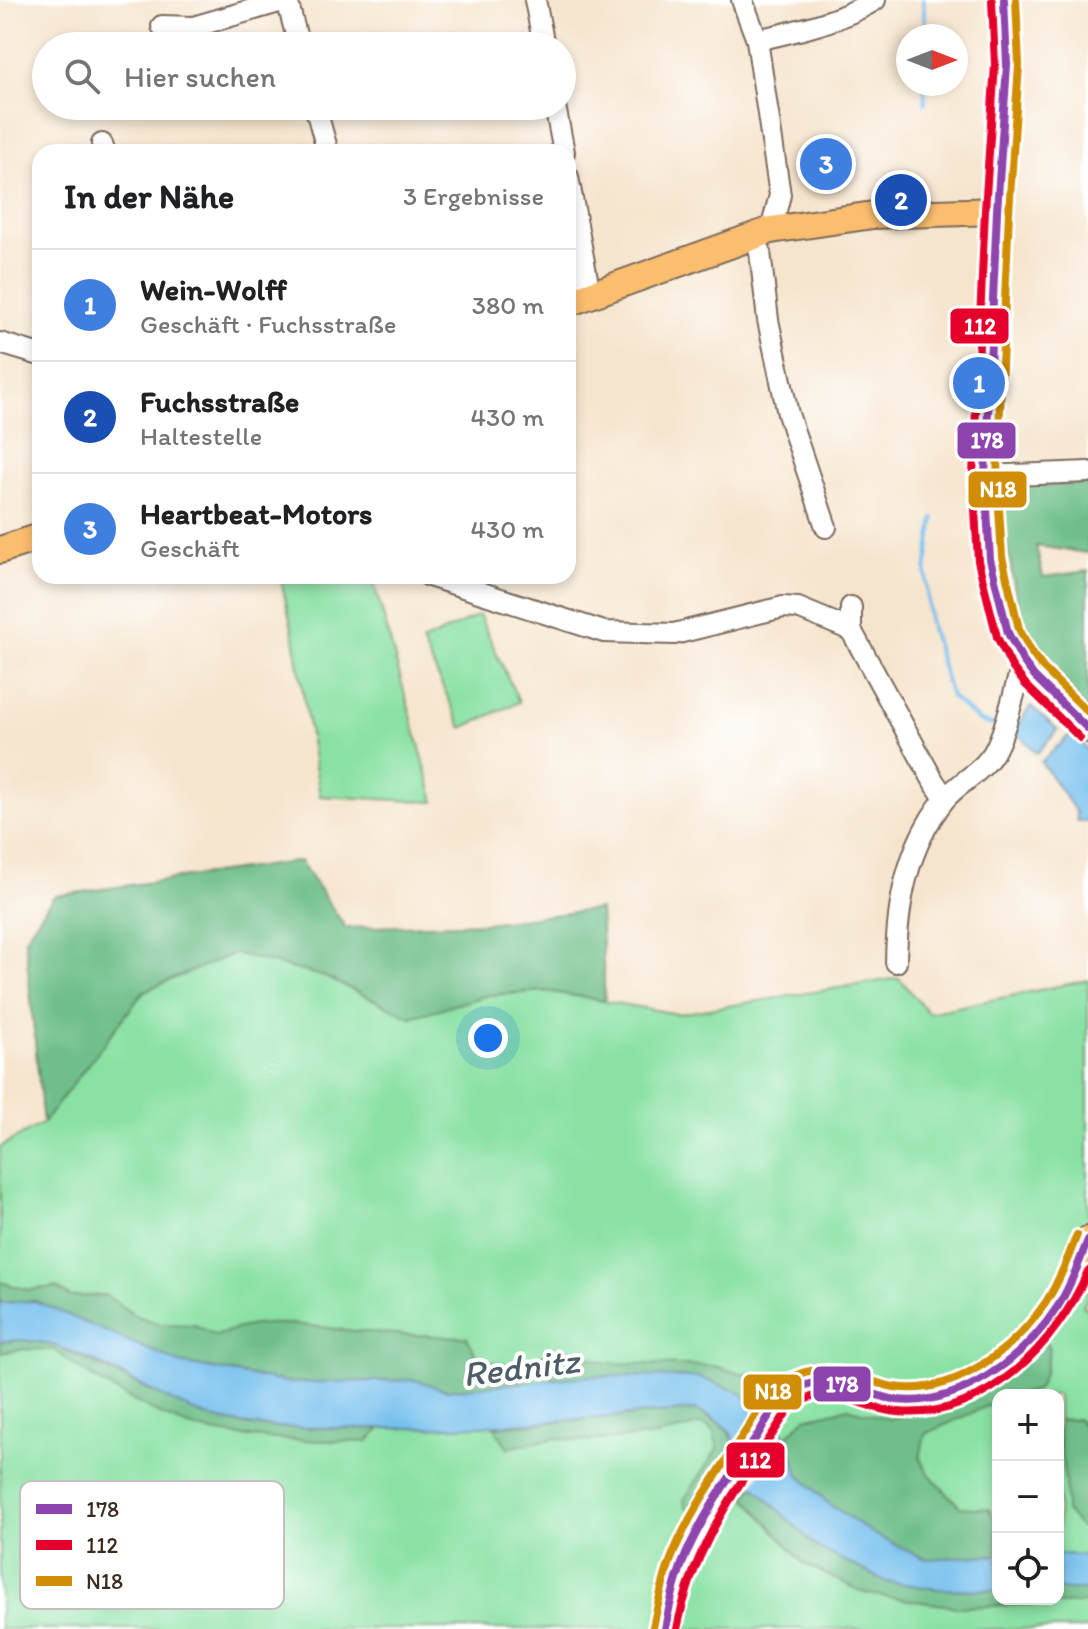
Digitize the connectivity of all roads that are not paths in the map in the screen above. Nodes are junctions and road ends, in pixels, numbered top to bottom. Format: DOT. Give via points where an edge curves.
graph roads {
  1 [pos="286,0"];
  2 [pos="535,0"];
  3 [pos="742,0"];
  4 [pos="875,0"];
  5 [pos="1004,0"];
  6 [pos="162,26"];
  7 [pos="295,32"];
  8 [pos="541,32"];
  9 [pos="757,40"];
  10 [pos="319,120"];
  11 [pos="558,120"];
  12 [pos="326,144"];
  13 [pos="562,144"];
  14 [pos="997,211"];
  15 [pos="763,232"];
  16 [pos="576,265"];
  17 [pos="579,298"];
  18 [pos="0,343"];
  19 [pos="32,353"];
  20 [pos="1088,472"];
  21 [pos="985,476"];
  22 [pos="826,527"];
  23 [pos="32,540"];
  24 [pos="0,550"];
  25 [pos="454,584"];
  26 [pos="851,607"];
  27 [pos="851,630"];
  28 [pos="1023,661"];
  29 [pos="1088,729"];
  30 [pos="945,798"];
  31 [pos="896,962"];
  32 [pos="1088,1240"];
  33 [pos="665,1629"];
  1 -- 6 [label="street" via="193,27"];
  1 -- 7 [label="street"];
  2 -- 8 [label="street"];
  3 -- 9 [label="street"];
  4 -- 9 [label="street" via="817,25"];
  5 -- 14 [label="street" via="1006,79"];
  9 -- 15 [label="street" via="780,195"];
  10 -- 12 [label="street"];
  11 -- 13 [label="street"];
  14 -- 15 [label="main road" via="873,215"];
  14 -- 21 [label="main road"];
  15 -- 17 [label="main road"];
  15 -- 22 [label="street" via="760,252 768,320 788,414"];
  16 -- 17 [label="street"];
  18 -- 19 [label="street"];
  20 -- 21 [label="street"];
  21 -- 28 [label="main road" via="990,559 1008,633"];
  23 -- 24 [label="main road"];
  25 -- 27 [label="street" via="604,632 674,634 783,607"];
  26 -- 27 [label="street"];
  27 -- 30 [label="street"];
  28 -- 29 [label="main road"];
  28 -- 30 [label="street" via="991,758"];
  30 -- 31 [label="street" via="919,838 907,877"];
  32 -- 33 [label="main road" via="1046,1321 1022,1348 974,1382 912,1400 837,1382 812,1383 790,1392 721,1486 687,1548"];
}
